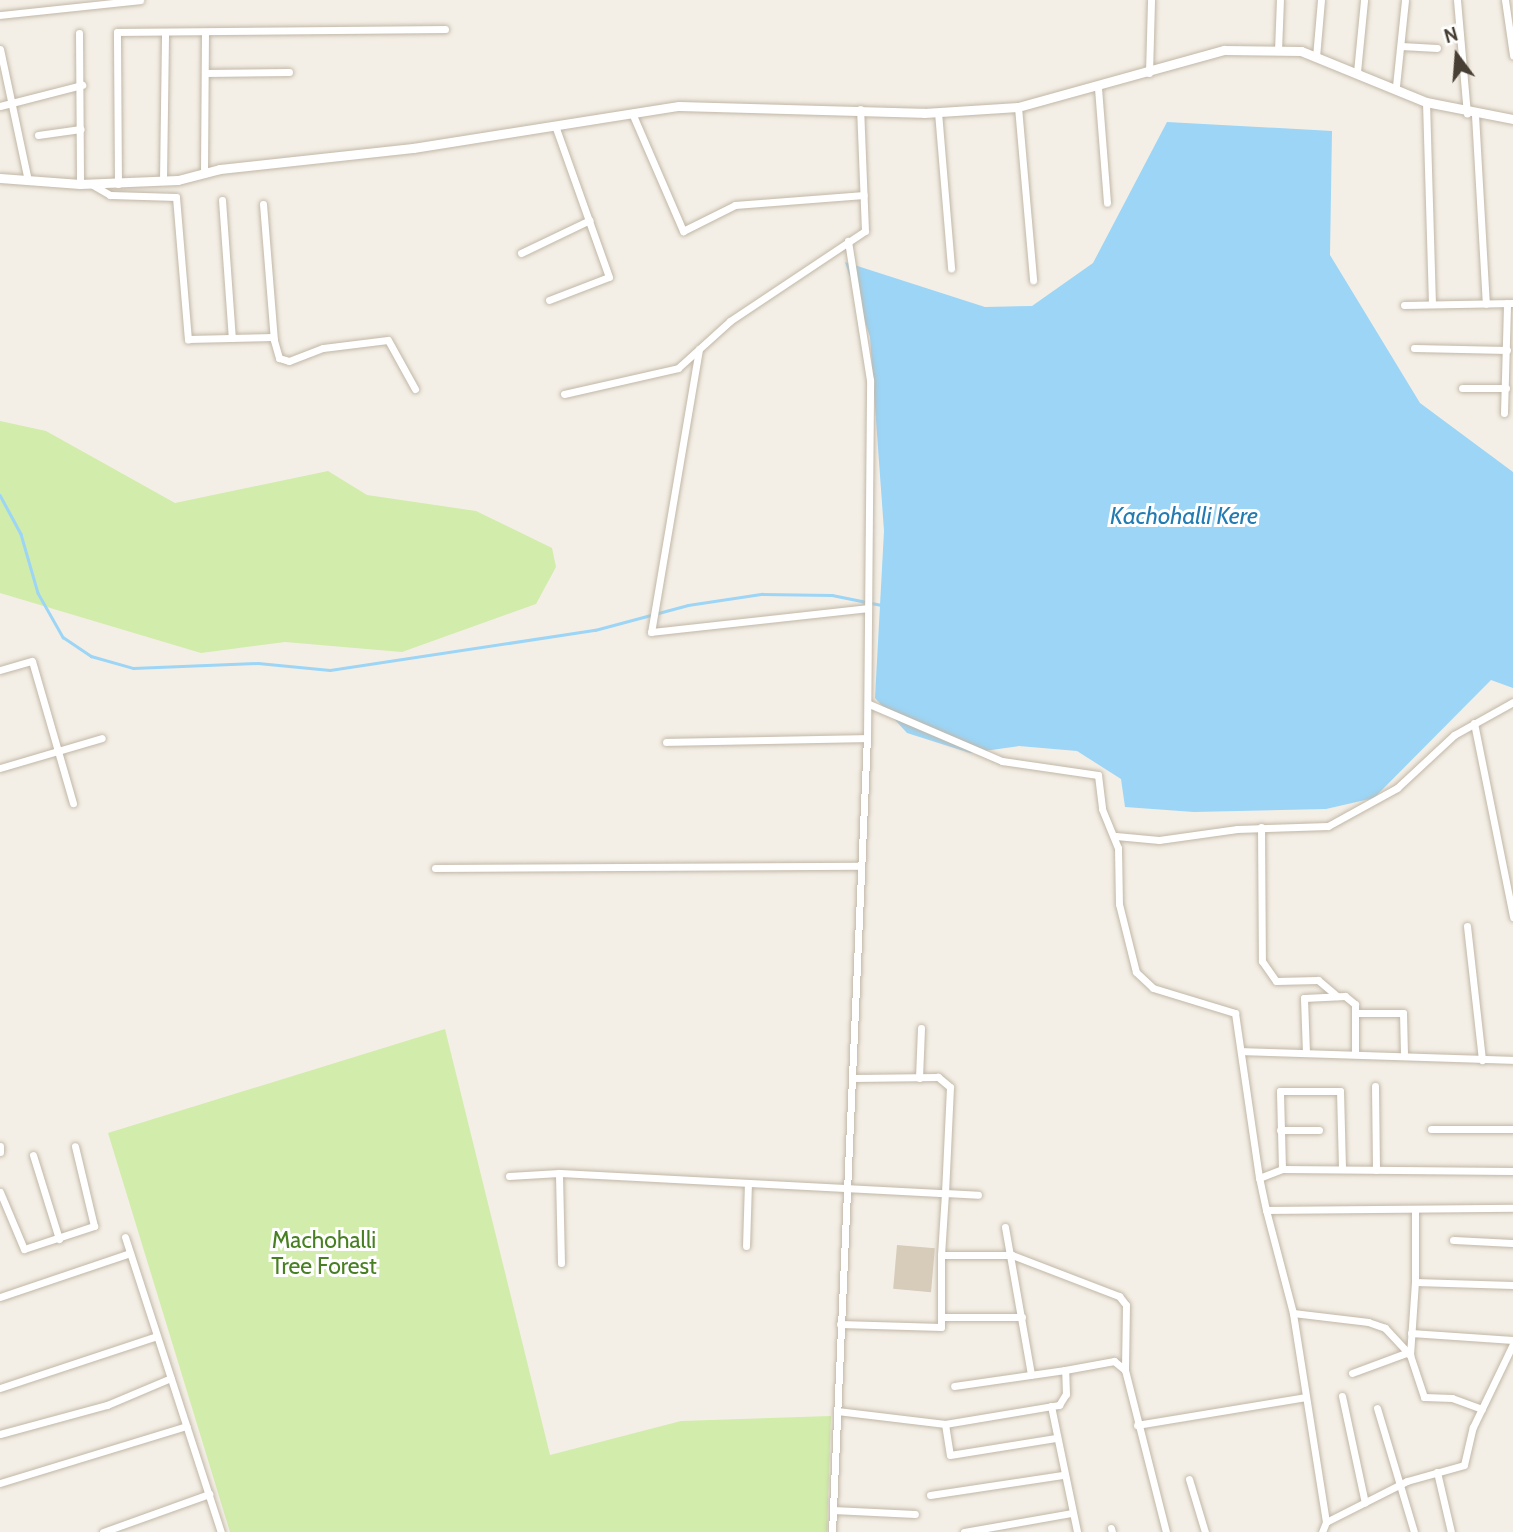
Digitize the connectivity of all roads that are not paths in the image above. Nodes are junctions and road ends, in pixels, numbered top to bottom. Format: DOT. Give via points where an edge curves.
graph roads {
  1 [pos="140,0"];
  2 [pos="1151,0"];
  3 [pos="1280,0"];
  4 [pos="1321,0"];
  5 [pos="1364,0"];
  6 [pos="1405,0"];
  7 [pos="1457,0"];
  8 [pos="1505,0"];
  9 [pos="0,15"];
  10 [pos="445,29"];
  11 [pos="79,33"];
  12 [pos="165,33"];
  13 [pos="205,34"];
  14 [pos="1401,46"];
  15 [pos="1437,48"];
  16 [pos="1278,51"];
  17 [pos="1,54"];
  18 [pos="1513,55"];
  19 [pos="1316,57"];
  20 [pos="289,72"];
  21 [pos="1357,72"];
  22 [pos="205,73"];
  23 [pos="1149,73"];
  24 [pos="82,85"];
  25 [pos="1396,86"];
  26 [pos="1098,88"];
  27 [pos="1426,102"];
  28 [pos="10,104"];
  29 [pos="0,106"];
  30 [pos="1018,107"];
  31 [pos="860,108"];
  32 [pos="938,112"];
  33 [pos="632,113"];
  34 [pos="1471,114"];
  35 [pos="1513,119"];
  36 [pos="555,125"];
  37 [pos="81,129"];
  38 [pos="38,135"];
  39 [pos="204,174"];
  40 [pos="0,178"];
  41 [pos="163,180"];
  42 [pos="28,181"];
  43 [pos="85,184"];
  44 [pos="118,184"];
  45 [pos="864,195"];
  46 [pos="222,200"];
  47 [pos="1107,203"];
  48 [pos="263,204"];
  49 [pos="590,220"];
  50 [pos="848,241"];
  51 [pos="520,253"];
  52 [pos="951,268"];
  53 [pos="1033,280"];
  54 [pos="549,300"];
  55 [pos="1510,303"];
  56 [pos="1432,304"];
  57 [pos="1486,304"];
  58 [pos="1404,305"];
  59 [pos="232,338"];
  60 [pos="274,340"];
  61 [pos="1414,348"];
  62 [pos="699,349"];
  63 [pos="1507,350"];
  64 [pos="1510,361"];
  65 [pos="1462,388"];
  66 [pos="1506,388"];
  67 [pos="415,389"];
  68 [pos="564,394"];
  69 [pos="1504,413"];
  70 [pos="868,608"];
  71 [pos="0,670"];
  72 [pos="1513,702"];
  73 [pos="869,704"];
  74 [pos="1474,723"];
  75 [pos="102,738"];
  76 [pos="867,738"];
  77 [pos="666,742"];
  78 [pos="56,751"];
  79 [pos="0,768"];
  80 [pos="73,803"];
  81 [pos="1261,827"];
  82 [pos="1116,836"];
  83 [pos="862,866"];
  84 [pos="435,868"];
  85 [pos="1513,917"];
  86 [pos="1467,926"];
  87 [pos="1338,996"];
  88 [pos="1402,1004"];
  89 [pos="1355,1013"];
  90 [pos="1403,1013"];
  91 [pos="921,1028"];
  92 [pos="1242,1051"];
  93 [pos="1306,1053"];
  94 [pos="1355,1054"];
  95 [pos="1404,1054"];
  96 [pos="1482,1060"];
  97 [pos="1513,1060"];
  98 [pos="852,1078"];
  99 [pos="919,1078"];
  100 [pos="1375,1086"];
  101 [pos="1431,1129"];
  102 [pos="1513,1129"];
  103 [pos="1280,1130"];
  104 [pos="1319,1130"];
  105 [pos="0,1146"];
  106 [pos="75,1146"];
  107 [pos="0,1152"];
  108 [pos="33,1154"];
  109 [pos="1282,1169"];
  110 [pos="1342,1169"];
  111 [pos="1376,1170"];
  112 [pos="1513,1171"];
  113 [pos="559,1173"];
  114 [pos="509,1176"];
  115 [pos="1259,1178"];
  116 [pos="748,1183"];
  117 [pos="846,1188"];
  118 [pos="0,1192"];
  119 [pos="944,1193"];
  120 [pos="978,1195"];
  121 [pos="2,1205"];
  122 [pos="1513,1208"];
  123 [pos="1415,1209"];
  124 [pos="1266,1210"];
  125 [pos="1005,1227"];
  126 [pos="125,1237"];
  127 [pos="60,1239"];
  128 [pos="1453,1240"];
  129 [pos="1513,1243"];
  130 [pos="746,1246"];
  131 [pos="130,1253"];
  132 [pos="942,1255"];
  133 [pos="1012,1255"];
  134 [pos="561,1263"];
  135 [pos="1415,1282"];
  136 [pos="1513,1285"];
  137 [pos="0,1297"];
  138 [pos="1293,1313"];
  139 [pos="941,1317"];
  140 [pos="1022,1317"];
  141 [pos="840,1324"];
  142 [pos="1412,1333"];
  143 [pos="157,1336"];
  144 [pos="1513,1342"];
  145 [pos="1408,1354"];
  146 [pos="1065,1370"];
  147 [pos="1125,1370"];
  148 [pos="1352,1373"];
  149 [pos="1031,1375"];
  150 [pos="171,1378"];
  151 [pos="954,1386"];
  152 [pos="0,1388"];
  153 [pos="1342,1396"];
  154 [pos="1306,1397"];
  155 [pos="1051,1406"];
  156 [pos="1377,1408"];
  157 [pos="1482,1409"];
  158 [pos="837,1411"];
  159 [pos="945,1424"];
  160 [pos="1136,1425"];
  161 [pos="187,1426"];
  162 [pos="0,1434"];
  163 [pos="1055,1438"];
  164 [pos="1437,1472"];
  165 [pos="1062,1475"];
  166 [pos="1189,1479"];
  167 [pos="0,1483"];
  168 [pos="1398,1486"];
  169 [pos="209,1494"];
  170 [pos="930,1495"];
  171 [pos="1365,1503"];
  172 [pos="832,1510"];
  173 [pos="1072,1513"];
  174 [pos="915,1514"];
  175 [pos="1326,1522"];
  176 [pos="103,1532"];
  177 [pos="221,1532"];
  178 [pos="832,1532"];
  179 [pos="964,1532"];
  180 [pos="1077,1532"];
  181 [pos="1167,1532"];
  182 [pos="1205,1532"];
  183 [pos="1322,1532"];
  184 [pos="1414,1532"];
  185 [pos="1451,1532"];
  1 -- 9 [label="street"];
  2 -- 23 [label="street"];
  3 -- 16 [label="street"];
  4 -- 19 [label="street"];
  5 -- 21 [label="street"];
  6 -- 14 [label="street"];
  7 -- 34 [label="street"];
  8 -- 18 [label="street"];
  10 -- 13 [label="street"];
  11 -- 24 [label="street"];
  12 -- 13 [label="street"];
  12 -- 41 [label="street"];
  12 -- 44 [label="street" via="117,32"];
  13 -- 22 [label="street"];
  14 -- 15 [label="street"];
  14 -- 25 [label="street"];
  16 -- 19 [label="street"];
  16 -- 23 [label="street" via="1224,50"];
  17 -- 28 [label="street"];
  19 -- 21 [label="street"];
  20 -- 22 [label="street"];
  21 -- 25 [label="street"];
  22 -- 39 [label="street"];
  23 -- 26 [label="street"];
  24 -- 28 [label="street"];
  24 -- 37 [label="street"];
  25 -- 27 [label="street"];
  26 -- 30 [label="street"];
  26 -- 47 [label="street"];
  27 -- 34 [label="street"];
  27 -- 56 [label="street"];
  28 -- 29 [label="street"];
  28 -- 42 [label="street"];
  30 -- 32 [label="street"];
  30 -- 53 [label="street"];
  31 -- 32 [label="street"];
  31 -- 33 [label="street" via="679,106"];
  31 -- 45 [label="street"];
  32 -- 52 [label="street"];
  33 -- 36 [label="street"];
  33 -- 45 [label="street" via="683,231 735,205"];
  34 -- 35 [label="street"];
  34 -- 57 [label="street"];
  36 -- 39 [label="street"];
  36 -- 49 [label="street"];
  37 -- 38 [label="street"];
  37 -- 43 [label="street"];
  39 -- 41 [label="street"];
  40 -- 42 [label="street"];
  41 -- 44 [label="street"];
  42 -- 43 [label="street"];
  43 -- 44 [label="street"];
  43 -- 59 [label="street" via="110,195 176,197 188,339"];
  45 -- 50 [label="street" via="865,230"];
  46 -- 59 [label="street"];
  48 -- 60 [label="street"];
  49 -- 51 [label="street"];
  49 -- 54 [label="street" via="609,277"];
  50 -- 62 [label="street" via="730,321"];
  50 -- 70 [label="street" via="870,380"];
  55 -- 57 [label="street"];
  55 -- 63 [label="street"];
  56 -- 57 [label="street"];
  56 -- 58 [label="street"];
  59 -- 60 [label="street"];
  60 -- 67 [label="street" via="279,358 289,361 323,348 388,340"];
  61 -- 63 [label="street"];
  62 -- 68 [label="street" via="678,368"];
  62 -- 70 [label="street" via="651,632"];
  63 -- 64 [label="street"];
  64 -- 66 [label="street"];
  65 -- 66 [label="street"];
  66 -- 69 [label="street"];
  70 -- 73 [label="street"];
  71 -- 78 [label="street" via="32,661"];
  72 -- 74 [label="street"];
  73 -- 76 [label="street"];
  73 -- 82 [label="street" via="1002,761 1098,775 1102,809"];
  74 -- 81 [label="street" via="1397,788 1339,821"];
  74 -- 85 [label="street"];
  75 -- 78 [label="street"];
  76 -- 77 [label="street"];
  76 -- 83 [label="street"];
  78 -- 79 [label="street"];
  78 -- 80 [label="street"];
  81 -- 82 [label="street" via="1193,838"];
  81 -- 87 [label="street" via="1262,961 1276,981 1318,980"];
  82 -- 92 [label="street" via="1119,904 1136,972 1145,984 1167,994 1230,1007"];
  83 -- 84 [label="street"];
  83 -- 98 [label="street"];
  86 -- 96 [label="street"];
  87 -- 89 [label="street" via="1351,998"];
  87 -- 93 [label="street" via="1304,998"];
  88 -- 90 [label="street"];
  89 -- 90 [label="street"];
  89 -- 94 [label="street"];
  90 -- 95 [label="street"];
  91 -- 99 [label="street"];
  92 -- 93 [label="street"];
  92 -- 115 [label="street"];
  93 -- 94 [label="street"];
  94 -- 95 [label="street"];
  95 -- 96 [label="street"];
  96 -- 97 [label="street"];
  98 -- 99 [label="street"];
  98 -- 117 [label="street"];
  99 -- 119 [label="street" via="938,1077 950,1087"];
  100 -- 111 [label="street"];
  101 -- 102 [label="street"];
  103 -- 104 [label="street"];
  103 -- 109 [label="street"];
  103 -- 110 [label="street" via="1280,1091 1340,1091"];
  105 -- 107 [label="street"];
  106 -- 127 [label="street" via="97,1221"];
  108 -- 127 [label="street"];
  109 -- 110 [label="street"];
  109 -- 115 [label="street"];
  110 -- 111 [label="street"];
  111 -- 112 [label="street"];
  113 -- 114 [label="street"];
  113 -- 116 [label="street"];
  113 -- 134 [label="street"];
  115 -- 124 [label="street"];
  116 -- 117 [label="street"];
  116 -- 130 [label="street"];
  117 -- 119 [label="street"];
  117 -- 141 [label="street"];
  118 -- 121 [label="street"];
  119 -- 120 [label="street"];
  119 -- 132 [label="street"];
  121 -- 127 [label="street" via="23,1249"];
  122 -- 123 [label="street"];
  123 -- 124 [label="street"];
  123 -- 135 [label="street"];
  124 -- 138 [label="street"];
  125 -- 133 [label="street"];
  126 -- 131 [label="street"];
  128 -- 129 [label="street"];
  131 -- 137 [label="street"];
  131 -- 143 [label="street"];
  132 -- 133 [label="street"];
  132 -- 139 [label="street"];
  133 -- 140 [label="street"];
  133 -- 147 [label="street" via="1118,1296 1126,1305"];
  135 -- 136 [label="street"];
  135 -- 142 [label="street"];
  138 -- 145 [label="street" via="1385,1328"];
  138 -- 154 [label="street"];
  139 -- 140 [label="street"];
  139 -- 141 [label="street" via="941,1327"];
  140 -- 149 [label="street"];
  141 -- 158 [label="street"];
  142 -- 144 [label="street"];
  142 -- 145 [label="street"];
  143 -- 150 [label="street"];
  143 -- 152 [label="street"];
  144 -- 157 [label="street"];
  145 -- 148 [label="street"];
  145 -- 157 [label="street" via="1424,1397 1452,1398"];
  146 -- 147 [label="street" via="1114,1361"];
  146 -- 149 [label="street"];
  146 -- 155 [label="street" via="1066,1394"];
  147 -- 160 [label="street"];
  149 -- 151 [label="street"];
  150 -- 161 [label="street"];
  150 -- 162 [label="street" via="107,1405"];
  153 -- 171 [label="street"];
  154 -- 160 [label="street"];
  154 -- 175 [label="street"];
  155 -- 159 [label="street"];
  155 -- 163 [label="street"];
  156 -- 168 [label="street"];
  157 -- 164 [label="street" via="1464,1465"];
  158 -- 159 [label="street"];
  158 -- 172 [label="street"];
  159 -- 163 [label="street" via="950,1455"];
  160 -- 181 [label="street"];
  161 -- 167 [label="street"];
  161 -- 169 [label="street"];
  163 -- 165 [label="street"];
  164 -- 168 [label="street"];
  164 -- 185 [label="street"];
  165 -- 170 [label="street"];
  165 -- 173 [label="street"];
  166 -- 182 [label="street"];
  168 -- 171 [label="street"];
  168 -- 184 [label="street"];
  169 -- 176 [label="street"];
  169 -- 177 [label="street"];
  171 -- 175 [label="street"];
  172 -- 174 [label="street"];
  172 -- 178 [label="street"];
  173 -- 179 [label="street"];
  173 -- 180 [label="street"];
  175 -- 183 [label="street"];
}
